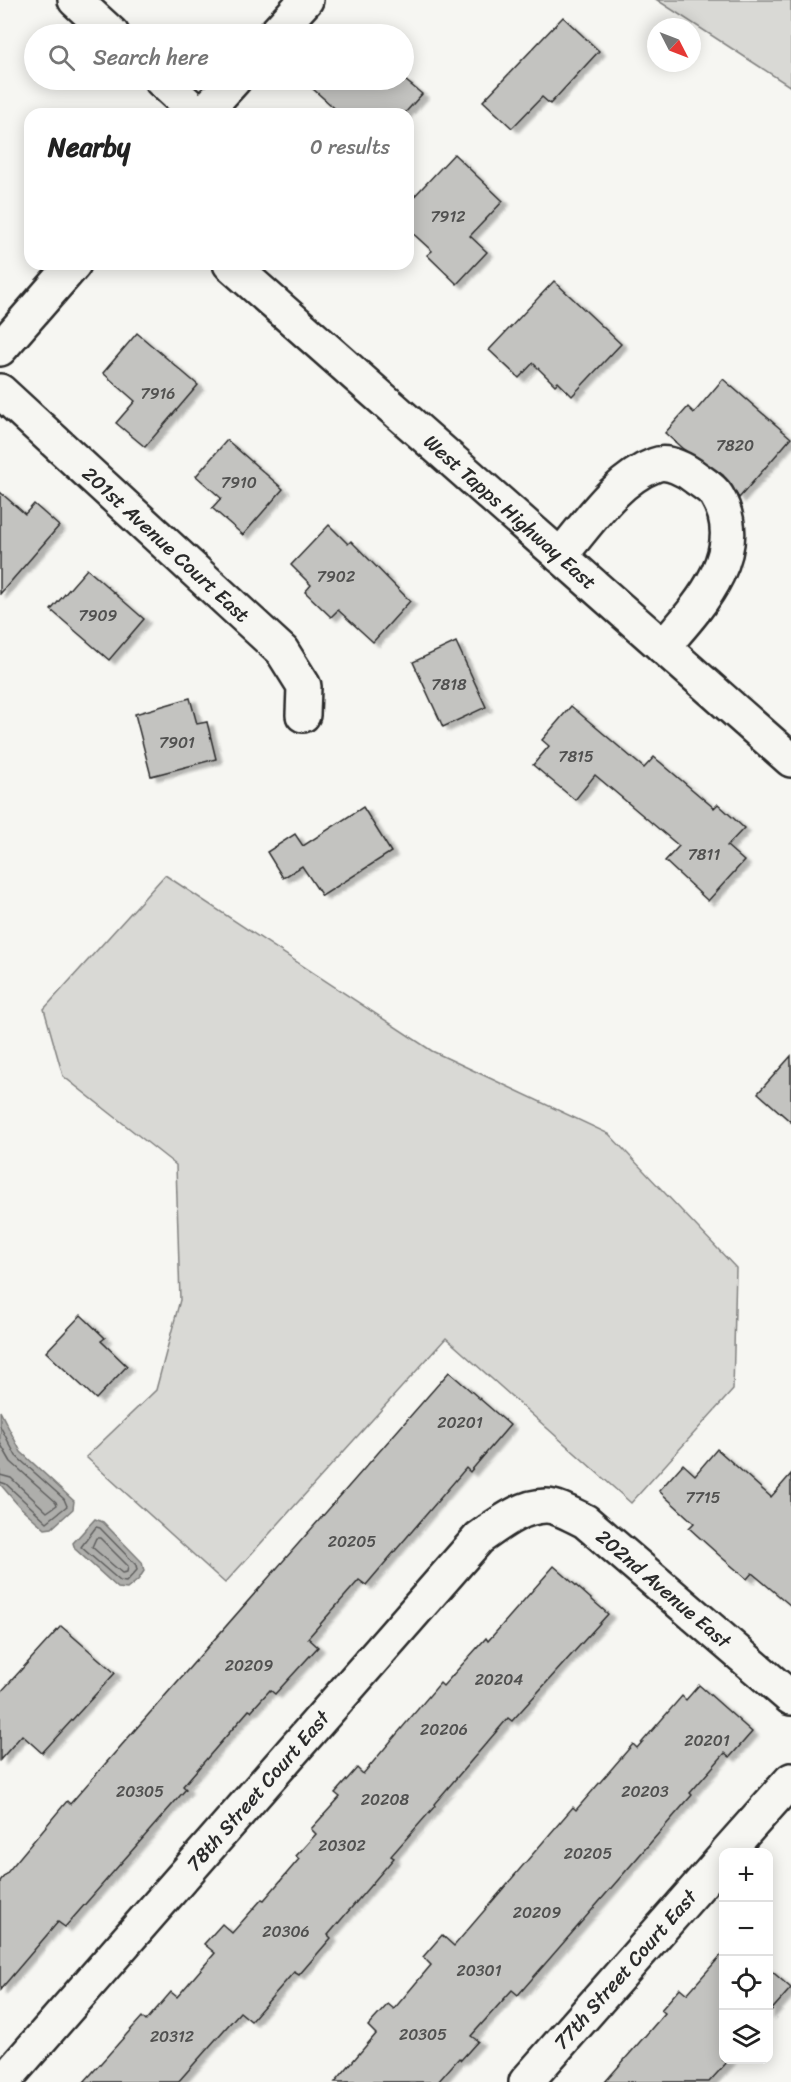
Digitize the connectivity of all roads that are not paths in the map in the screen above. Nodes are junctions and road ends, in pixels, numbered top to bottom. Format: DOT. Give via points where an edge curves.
graph roads {
  1 [pos="75,0"];
  2 [pos="306,0"];
  3 [pos="101,24"];
  4 [pos="284,24"];
  5 [pos="172,90"];
  6 [pos="224,90"];
  7 [pos="193,108"];
  8 [pos="206,108"];
  9 [pos="69,270"];
  10 [pos="237,270"];
  11 [pos="0,349"];
  12 [pos="0,391"];
  13 [pos="560,556"];
  14 [pos="663,646"];
  15 [pos="303,715"];
  16 [pos="791,760"];
  17 [pos="522,1512"];
  18 [pos="791,1698"];
  19 [pos="791,1780"];
  20 [pos="731,1848"];
  21 [pos="719,1862"];
  22 [pos="3,2082"];
  23 [pos="526,2082"];
  1 -- 3 [label="street"];
  2 -- 4 [label="street"];
  5 -- 7 [label="street"];
  6 -- 8 [label="street"];
  9 -- 11 [label="street"];
  10 -- 13 [label="street, West Tapps Highway East"];
  12 -- 15 [label="street, 201st Avenue Court East" via="282,651 304,686"];
  13 -- 14 [label="street, West Tapps Highway East"];
  13 -- 14 [label="street" via="626,481 657,463 684,468 716,494 730,528 723,565 697,608"];
  14 -- 16 [label="street, West Tapps Highway East"];
  17 -- 18 [label="street, 202nd Avenue East" via="546,1506 585,1521"];
  17 -- 22 [label="street, 78th Street Court East" via="479,1538"];
  19 -- 20 [label="street"];
  21 -- 23 [label="street, 77th Street Court East"];
}
